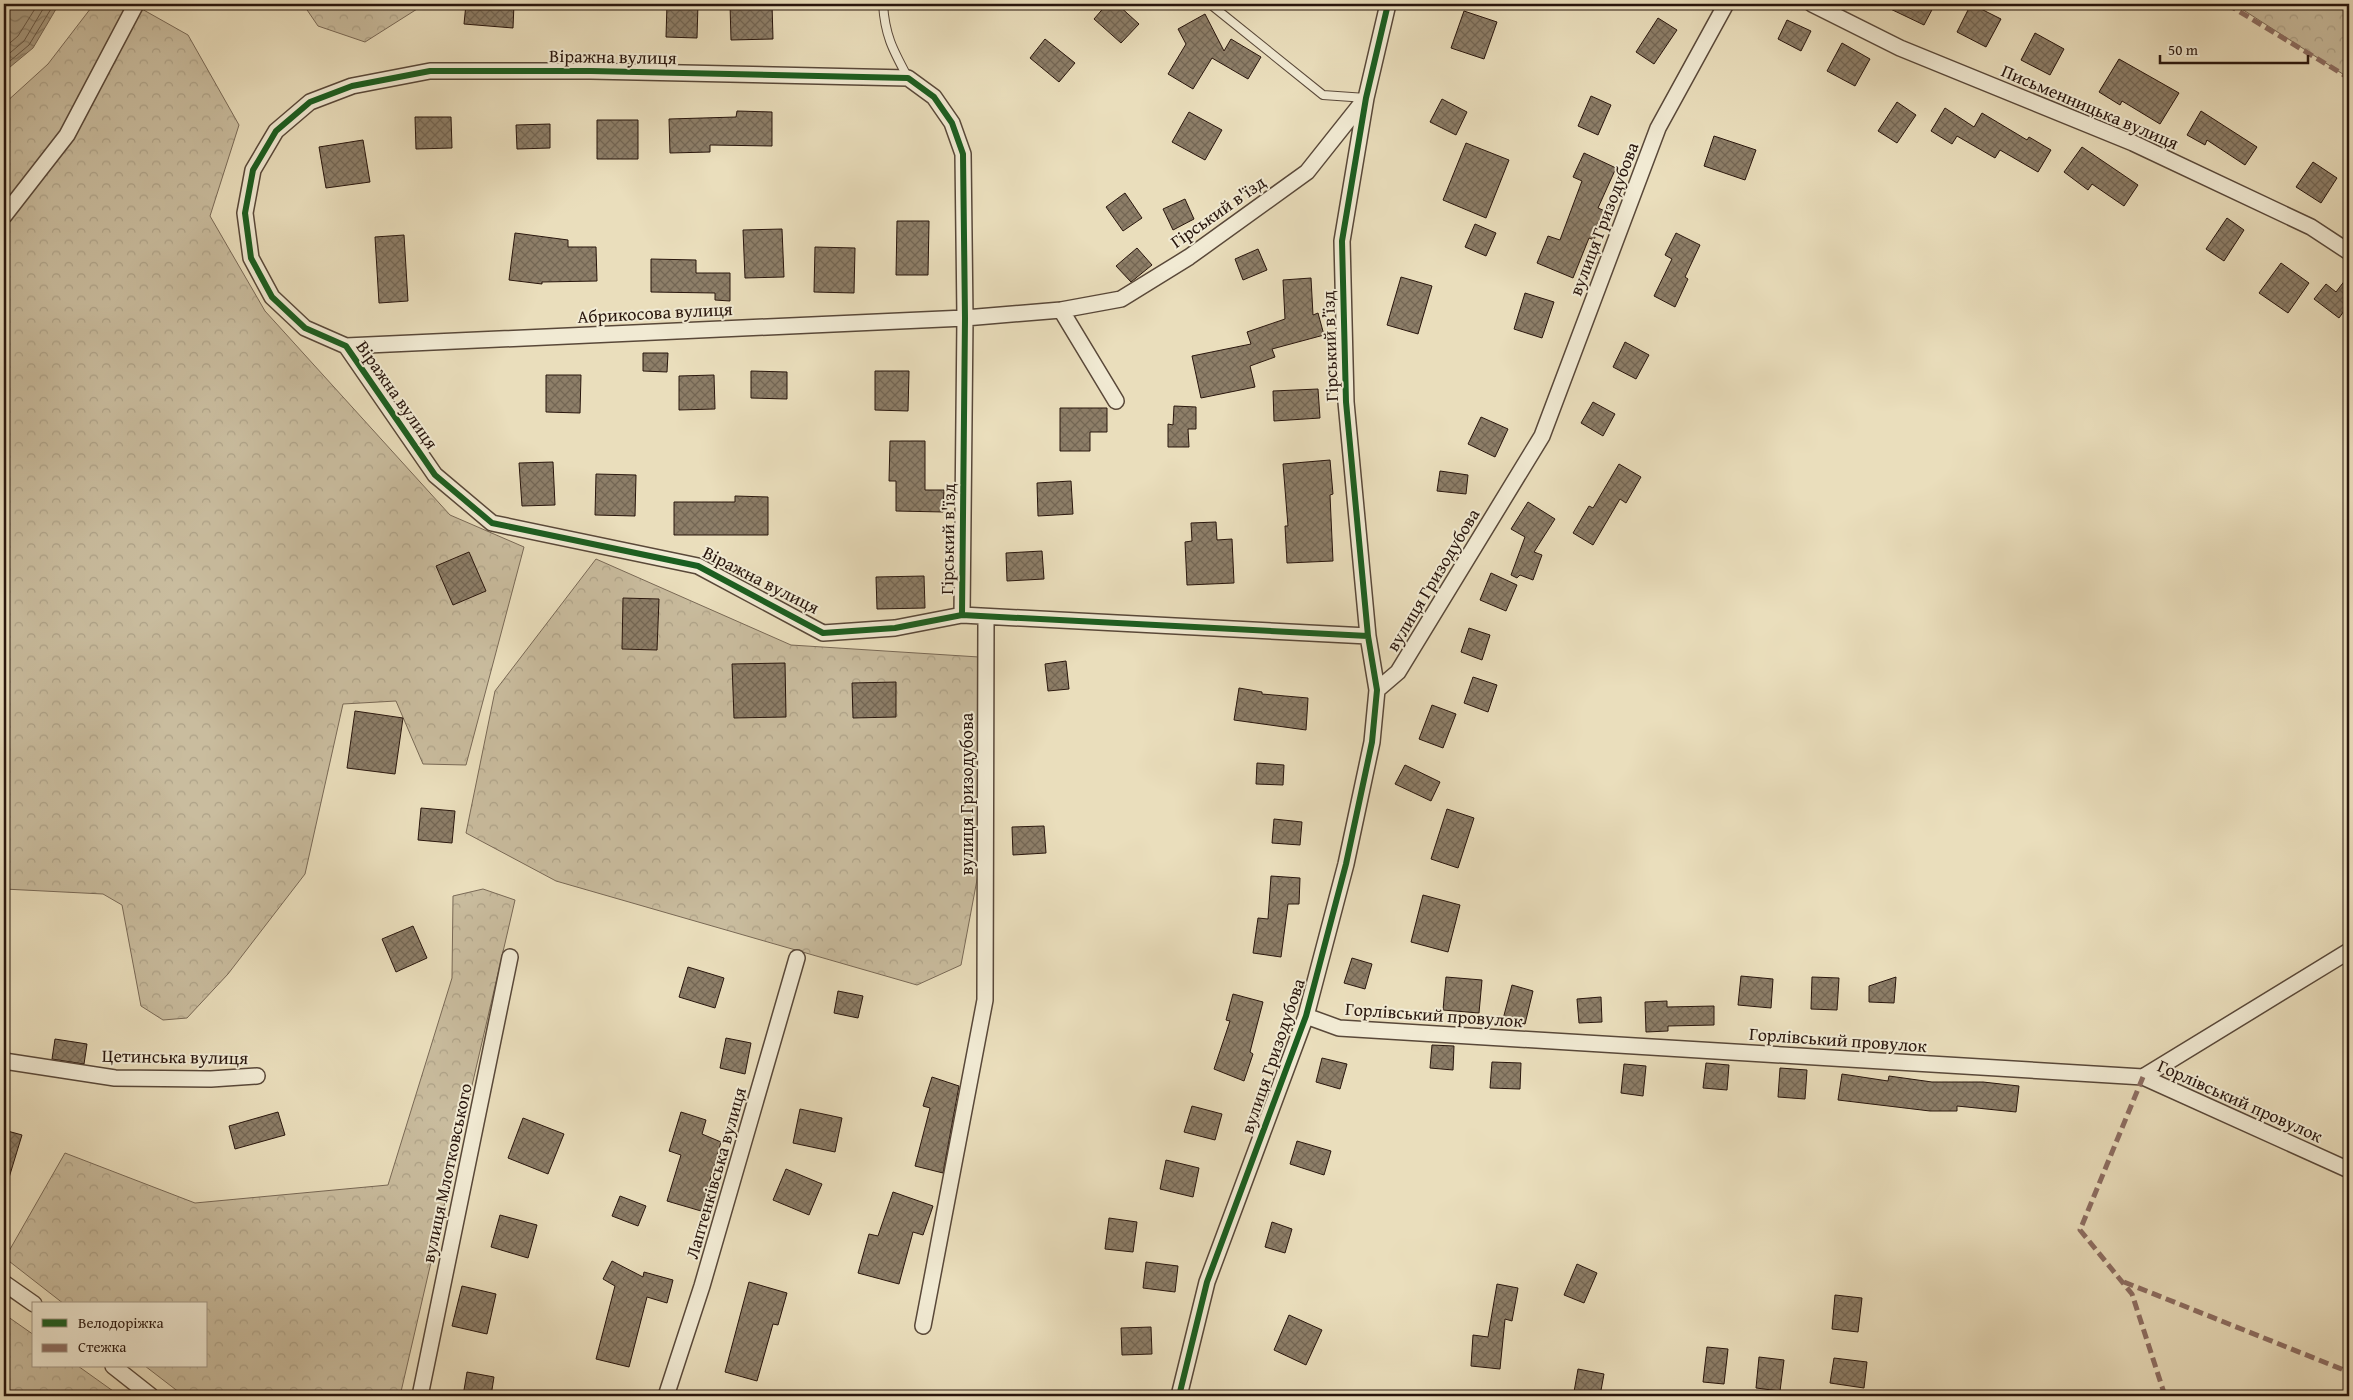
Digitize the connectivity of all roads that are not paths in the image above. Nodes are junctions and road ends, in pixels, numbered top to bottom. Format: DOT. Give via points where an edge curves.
graph roads {
  1 [pos="136,4"];
  2 [pos="883,4"];
  3 [pos="1210,4"];
  4 [pos="1388,4"];
  5 [pos="1726,4"];
  6 [pos="1812,4"];
  7 [pos="908,78"];
  8 [pos="1366,98"];
  9 [pos="4,216"];
  10 [pos="2349,252"];
  11 [pos="1061,310"];
  12 [pos="966,318"];
  13 [pos="346,346"];
  14 [pos="1116,401"];
  15 [pos="962,615"];
  16 [pos="986,617"];
  17 [pos="1368,636"];
  18 [pos="1377,690"];
  19 [pos="2349,951"];
  20 [pos="510,957"];
  21 [pos="797,958"];
  22 [pos="1306,1016"];
  23 [pos="4,1061"];
  24 [pos="257,1076"];
  25 [pos="2143,1077"];
  26 [pos="2349,1170"];
  27 [pos="4,1283"];
  28 [pos="32,1303"];
  29 [pos="923,1326"];
  30 [pos="116,1368"];
  31 [pos="151,1396"];
  32 [pos="420,1396"];
  33 [pos="666,1396"];
  34 [pos="1179,1396"];
  1 -- 9 [label="street" via="67,135"];
  2 -- 7 [label="lane" via="884,28"];
  3 -- 8 [label="lane" via="1323,95"];
  4 -- 8 [label="street, Гірський в’їзд"];
  5 -- 18 [label="street, вулиця Гризодубова" via="1658,128 1542,436 1398,672"];
  6 -- 10 [label="street, Письменницька вулиця" via="1900,48 2132,143 2311,227"];
  7 -- 12 [label="street, Гірський в'їзд" via="934,97 952,123 962,154"];
  7 -- 13 [label="street, Віражна вулиця" via="430,71 352,86 310,102 276,131 253,170 245,213 251,258 272,297 305,328"];
  8 -- 11 [label="street, Гірський в'їзд" via="1308,172 1189,258 1121,299"];
  8 -- 17 [label="street, Гірський в’їзд" via="1342,241 1346,402"];
  11 -- 12 [label="street, Гірський в'їзд"];
  11 -- 14 [label="street"];
  12 -- 13 [label="street, Абрикосова вулиця"];
  12 -- 15 [label="street, Гірський в'їзд"];
  13 -- 15 [label="street, Віражна вулиця" via="435,475 492,524 698,566 823,633 895,628"];
  15 -- 16 [label="street, Гірський в'їзд"];
  16 -- 17 [label="street, Гірський в'їзд"];
  16 -- 29 [label="street, вулиця Гризодубова" via="985,1000"];
  17 -- 18 [label="street, Гірський в’їзд"];
  18 -- 22 [label="street, вулиця Гризодубова" via="1372,742 1346,864"];
  19 -- 25 [label="street"];
  20 -- 32 [label="street, вулиця Млотковського"];
  21 -- 33 [label="street, Лаптенківська вулиця" via="702,1286"];
  22 -- 25 [label="street, Горлівський провулок" via="1339,1028"];
  22 -- 34 [label="street, вулиця Гризодубова" via="1207,1282"];
  23 -- 24 [label="street, Цетинська вулиця" via="115,1078 211,1080"];
  25 -- 26 [label="street, Горлівський провулок"];
  27 -- 28 [label="street"];
  30 -- 31 [label="street"];
}
